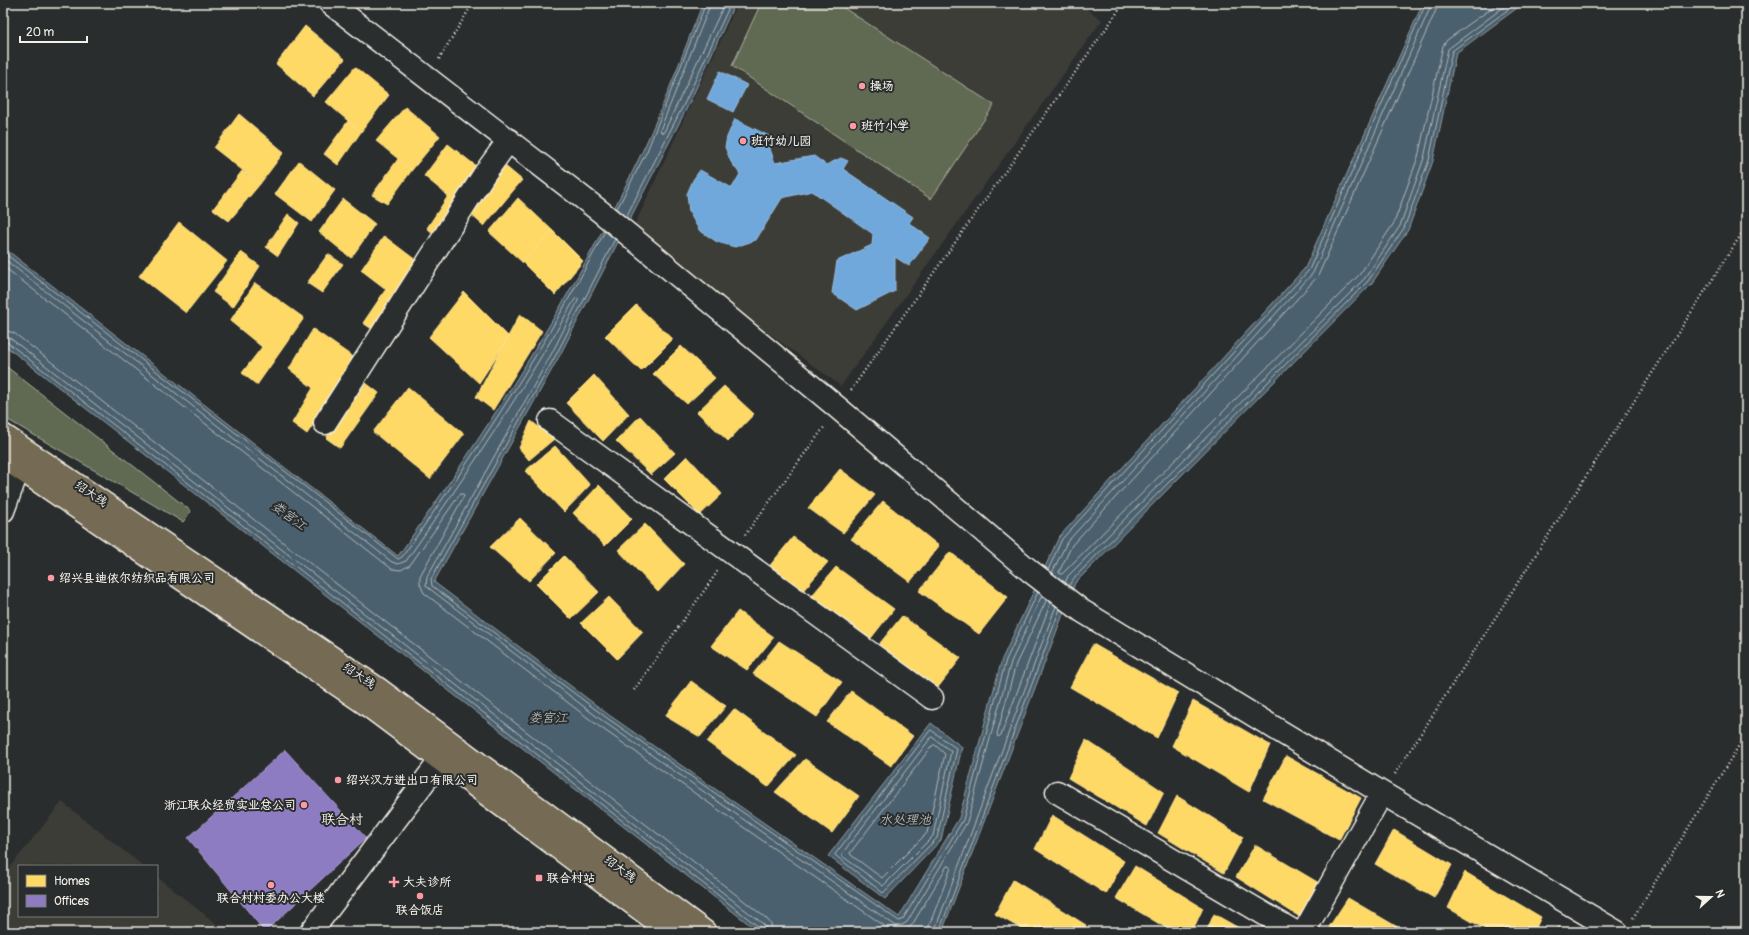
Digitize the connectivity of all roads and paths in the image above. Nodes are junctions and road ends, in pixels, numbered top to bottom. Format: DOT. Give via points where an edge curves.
graph roads {
  1 [pos="330,3"];
  2 [pos="473,3"];
  3 [pos="1124,3"];
  4 [pos="427,78"];
  5 [pos="509,140"];
  6 [pos="1746,227"];
  7 [pos="838,408"];
  8 [pos="550,420"];
  9 [pos="325,423"];
  10 [pos="3,434"];
  11 [pos="16,458"];
  12 [pos="3,511"];
  13 [pos="732,552"];
  14 [pos="634,690"];
  15 [pos="932,698"];
  16 [pos="1746,734"];
  17 [pos="446,752"];
  18 [pos="1057,792"];
  19 [pos="1382,793"];
  20 [pos="1624,925"];
  21 [pos="312,932"];
  22 [pos="672,932"];
  23 [pos="705,932"];
  24 [pos="1295,932"];
  25 [pos="1304,932"];
  1 -- 4 [label="street"];
  2 -- 4 [label="path"];
  3 -- 7 [label="path"];
  4 -- 5 [label="street"];
  5 -- 7 [label="street" via="640,243"];
  5 -- 9 [label="street" via="485,173"];
  6 -- 19 [label="path"];
  7 -- 13 [label="path"];
  7 -- 19 [label="street" via="1030,571 1082,611"];
  8 -- 13 [label="street"];
  10 -- 11 [label="main road, 绍大线"];
  11 -- 12 [label="street"];
  11 -- 17 [label="main road, 绍大线" via="377,688"];
  13 -- 14 [label="path"];
  13 -- 15 [label="street"];
  16 -- 20 [label="path"];
  17 -- 21 [label="street"];
  17 -- 22 [label="main road, 绍大线"];
  17 -- 23 [label="main road, 绍大线"];
  18 -- 24 [label="street"];
  19 -- 20 [label="street"];
  19 -- 25 [label="street"];
}
